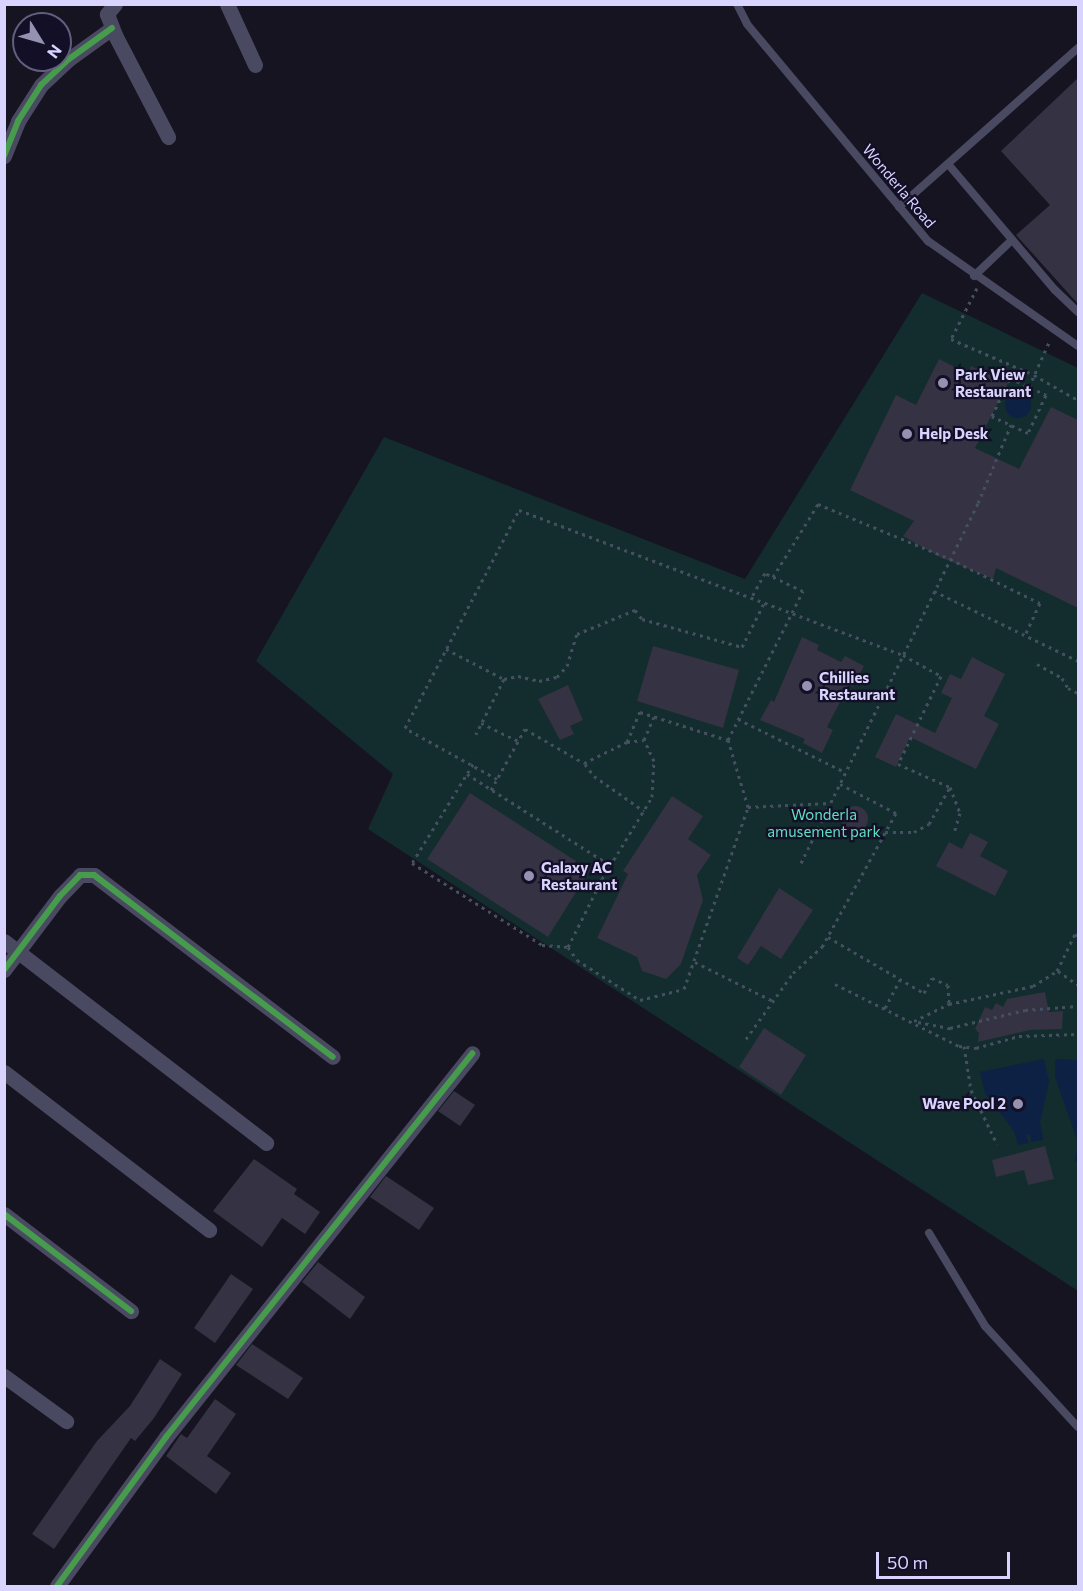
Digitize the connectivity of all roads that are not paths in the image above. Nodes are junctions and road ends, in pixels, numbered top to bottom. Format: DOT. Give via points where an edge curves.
graph roads {
  1 [pos="115,4"];
  2 [pos="227,4"];
  3 [pos="736,4"];
  4 [pos="112,28"];
  5 [pos="1078,48"];
  6 [pos="255,65"];
  7 [pos="168,137"];
  8 [pos="4,156"];
  9 [pos="948,164"];
  10 [pos="899,207"];
  11 [pos="1012,240"];
  12 [pos="977,279"];
  13 [pos="1078,312"];
  14 [pos="1078,346"];
  15 [pos="4,941"];
  16 [pos="18,951"];
  17 [pos="4,970"];
  18 [pos="472,1053"];
  19 [pos="333,1057"];
  20 [pos="4,1072"];
  21 [pos="266,1143"];
  22 [pos="4,1214"];
  23 [pos="209,1230"];
  24 [pos="929,1233"];
  25 [pos="131,1311"];
  26 [pos="4,1376"];
  27 [pos="66,1421"];
  28 [pos="1078,1427"];
  29 [pos="57,1587"];
  1 -- 4 [label="street" via="107,14"];
  2 -- 6 [label="street"];
  3 -- 10 [label="lane, Wonderla Road" via="747,24"];
  4 -- 7 [label="street"];
  4 -- 8 [label="street" via="69,58 41,85 18,121"];
  5 -- 9 [label="lane"];
  9 -- 10 [label="lane"];
  9 -- 11 [label="lane"];
  10 -- 12 [label="lane, Wonderla Road" via="928,241"];
  11 -- 12 [label="lane"];
  11 -- 13 [label="lane"];
  12 -- 14 [label="lane, Wonderla Road"];
  15 -- 16 [label="street"];
  16 -- 17 [label="street"];
  16 -- 19 [label="street" via="80,875 94,875"];
  16 -- 21 [label="street"];
  18 -- 29 [label="street" via="166,1437"];
  20 -- 23 [label="street"];
  22 -- 25 [label="street"];
  24 -- 28 [label="lane" via="985,1326"];
  26 -- 27 [label="street"];
}
